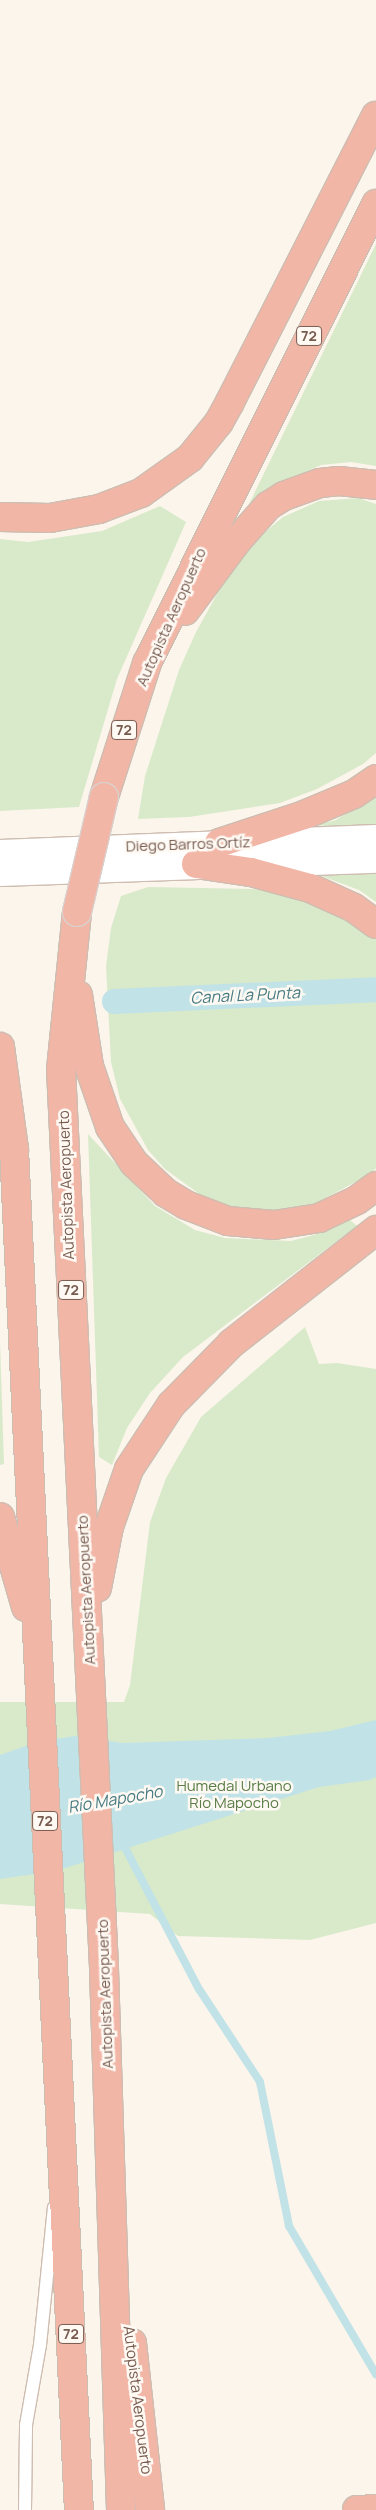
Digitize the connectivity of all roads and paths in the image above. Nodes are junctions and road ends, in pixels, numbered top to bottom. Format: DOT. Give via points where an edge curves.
graph roads {
  1 [pos="376,116"];
  2 [pos="376,204"];
  3 [pos="376,485"];
  4 [pos="0,517"];
  5 [pos="147,663"];
  6 [pos="376,779"];
  7 [pos="376,838"];
  8 [pos="220,843"];
  9 [pos="0,852"];
  10 [pos="376,860"];
  11 [pos="196,864"];
  12 [pos="0,873"];
  13 [pos="376,924"];
  14 [pos="71,954"];
  15 [pos="0,1047"];
  16 [pos="376,1186"];
  17 [pos="376,1230"];
  18 [pos="0,1517"];
  19 [pos="89,1626"];
  20 [pos="38,1655"];
  21 [pos="62,2159"];
  22 [pos="116,2260"];
  23 [pos="376,2509"];
  24 [pos="25,2510"];
  25 [pos="80,2510"];
  26 [pos="121,2510"];
  27 [pos="150,2510"];
  28 [pos="357,2510"];
  1 -- 4 [label="highway" via="230,402 219,422 190,458 146,490 99,509 50,518"];
  2 -- 5 [label="highway, Autopista Aeropuerto / 72"];
  3 -- 5 [label="highway" via="339,481 320,483 284,496 268,506 237,541"];
  5 -- 14 [label="highway, Autopista Aeropuerto / 72, bridge" via="104,797 77,912"];
  6 -- 8 [label="highway" via="354,794 278,826"];
  7 -- 8 [label="street, Diego Barros Ortíz"];
  8 -- 9 [label="street, Diego Barros Ortíz"];
  10 -- 11 [label="street, Diego Barros Ortíz"];
  11 -- 12 [label="street, Diego Barros Ortíz"];
  11 -- 13 [label="highway" via="251,872 310,888 354,908"];
  14 -- 16 [label="highway" via="89,1066 102,1107 134,1163 166,1192 221,1218 274,1225 319,1218 357,1200"];
  14 -- 19 [label="highway, Autopista Aeropuerto / 72" via="61,1069"];
  15 -- 20 [label="highway, 72" via="14,1149"];
  17 -- 19 [label="highway" via="232,1343 171,1406 129,1469 118,1498"];
  18 -- 20 [label="highway"];
  19 -- 22 [label="highway, Autopista Aeropuerto / 72"];
  20 -- 21 [label="highway, 72"];
  21 -- 24 [label="lane" via="50,2236 40,2345 26,2425"];
  21 -- 25 [label="highway, 72"];
  22 -- 26 [label="highway, Autopista Aeropuerto / 72"];
  22 -- 27 [label="highway, Autopista Aeropuerto" via="134,2355"];
  23 -- 28 [label="highway"];
}
